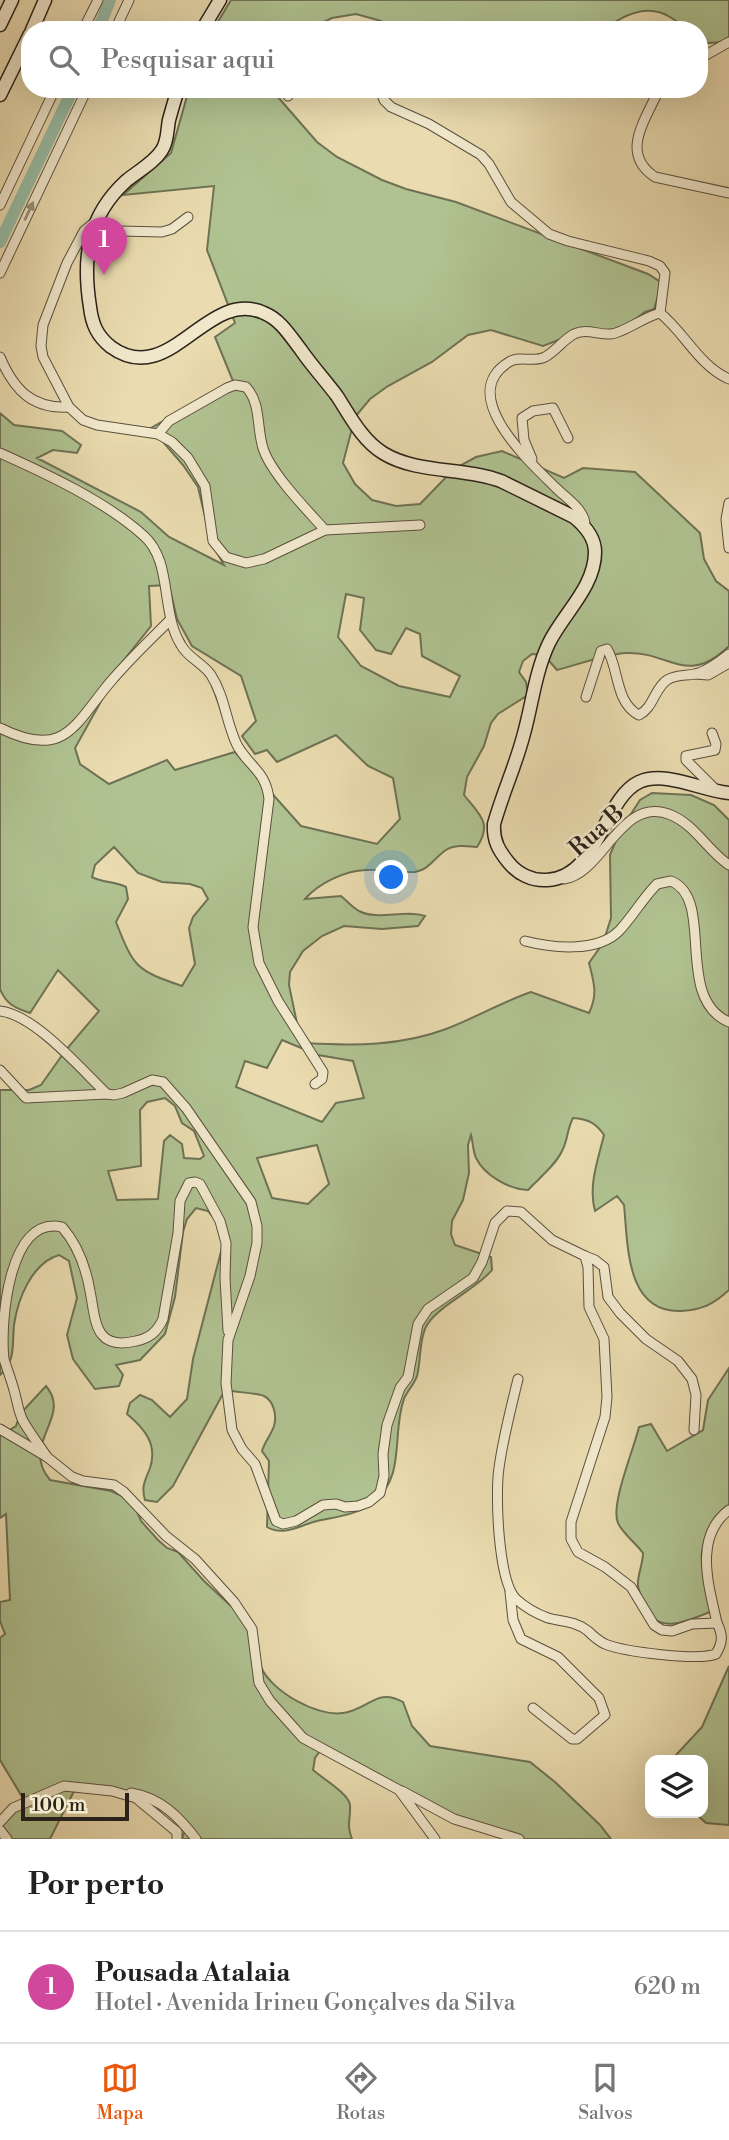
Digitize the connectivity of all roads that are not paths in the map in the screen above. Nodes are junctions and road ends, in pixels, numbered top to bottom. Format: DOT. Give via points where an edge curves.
graph roads {
  1 [pos="12,0"];
  2 [pos="45,0"];
  3 [pos="98,0"];
  4 [pos="129,0"];
  5 [pos="220,0"];
  6 [pos="36,21"];
  7 [pos="88,21"];
  8 [pos="119,21"];
  9 [pos="207,21"];
  10 [pos="0,25"];
  11 [pos="729,42"];
  12 [pos="21,52"];
  13 [pos="708,54"];
  14 [pos="0,95"];
  15 [pos="51,98"];
  16 [pos="82,98"];
  17 [pos="176,98"];
  18 [pos="383,98"];
  19 [pos="655,98"];
  20 [pos="729,193"];
  21 [pos="0,205"];
  22 [pos="188,217"];
  23 [pos="95,222"];
  24 [pos="89,242"];
  25 [pos="0,273"];
  26 [pos="660,313"];
  27 [pos="0,357"];
  28 [pos="729,379"];
  29 [pos="69,407"];
  30 [pos="158,433"];
  31 [pos="568,438"];
  32 [pos="0,453"];
  33 [pos="539,471"];
  34 [pos="729,503"];
  35 [pos="420,525"];
  36 [pos="584,525"];
  37 [pos="325,530"];
  38 [pos="729,548"];
  39 [pos="169,621"];
  40 [pos="729,654"];
  41 [pos="729,663"];
  42 [pos="695,674"];
  43 [pos="586,697"];
  44 [pos="0,728"];
  45 [pos="712,733"];
  46 [pos="724,793"];
  47 [pos="729,865"];
  48 [pos="556,880"];
  49 [pos="525,941"];
  50 [pos="0,1012"];
  51 [pos="729,1022"];
  52 [pos="0,1070"];
  53 [pos="315,1084"];
  54 [pos="107,1094"];
  55 [pos="585,1256"];
  56 [pos="228,1340"];
  57 [pos="519,1379"];
  58 [pos="0,1429"];
  59 [pos="694,1430"];
  60 [pos="47,1457"];
  61 [pos="729,1510"];
  62 [pos="510,1591"];
  63 [pos="717,1623"];
  64 [pos="533,1708"];
  65 [pos="399,1790"];
  66 [pos="112,1791"];
  67 [pos="0,1822"];
  68 [pos="0,1830"];
  69 [pos="7,1839"];
  70 [pos="177,1839"];
  71 [pos="196,1839"];
  72 [pos="435,1839"];
  73 [pos="519,1839"];
  1 -- 10 [label="main road"];
  2 -- 6 [label="main road"];
  3 -- 7 [label="street"];
  4 -- 8 [label="street"];
  5 -- 9 [label="main road"];
  11 -- 13 [label="street"];
  12 -- 14 [label="main road"];
  15 -- 21 [label="street"];
  25 -- 16 [label="street, one-way"];
  17 -- 23 [label="main road" via="162,150 114,194"];
  18 -- 26 [label="street" via="391,107 481,155 511,202 549,234 660,266 665,274"];
  19 -- 20 [label="street" via="638,138 637,159 655,177"];
  22 -- 24 [label="street" via="167,231 120,231"];
  23 -- 24 [label="main road"];
  23 -- 29 [label="street" via="76,242 41,337 43,357"];
  24 -- 36 [label="main road" via="91,318 97,333 111,347 145,358 173,348 217,316 260,311 282,326 371,444 384,453 422,466 489,477"];
  26 -- 28 [label="street" via="710,368"];
  26 -- 33 [label="street" via="613,334 577,332 546,356 520,358 501,368 490,389 496,419"];
  27 -- 29 [label="street" via="25,396 53,408"];
  29 -- 30 [label="street" via="97,425"];
  30 -- 37 [label="street" via="195,466 205,486 213,541 226,557 246,563 264,559"];
  30 -- 37 [label="street" via="169,421 227,388 246,387 256,402 265,452"];
  31 -- 33 [label="street" via="553,408 522,418 524,440"];
  32 -- 39 [label="street" via="86,496 145,536 161,563"];
  33 -- 36 [label="street" via="582,514"];
  34 -- 38 [label="street"];
  35 -- 37 [label="street"];
  36 -- 48 [label="main road" via="595,551 592,572 542,661 523,738 494,824 495,843 512,867 539,881"];
  39 -- 44 [label="street" via="65,736 30,740"];
  39 -- 53 [label="street" via="181,646 210,673 238,747 267,784 253,927 259,963 320,1065 322,1079"];
  40 -- 42 [label="street"];
  41 -- 42 [label="street" via="708,675"];
  42 -- 43 [label="street" via="667,680 648,710 639,715 621,693 607,649 601,651"];
  45 -- 46 [label="street" via="715,750 686,756 686,760"];
  46 -- 48 [label="main road" via="665,779 637,783 621,799 585,858"];
  47 -- 48 [label="street, Rua B" via="687,825 670,814 653,812 635,818 616,833 581,873"];
  49 -- 51 [label="street" via="567,948 606,941 657,884 671,881 683,889 690,904 698,983 710,1007"];
  50 -- 54 [label="street" via="22,1017"];
  52 -- 54 [label="street" via="26,1098"];
  54 -- 56 [label="street" via="123,1093 152,1080 163,1082 250,1202 257,1243"];
  55 -- 56 [label="street" via="552,1240 521,1212 507,1212 495,1223 473,1278 428,1309 418,1324 408,1377 390,1411 380,1493 358,1506 323,1505 296,1521 276,1521 255,1464 232,1430 226,1383"];
  55 -- 59 [label="street" via="604,1267 608,1297 620,1313 678,1361 692,1379"];
  55 -- 63 [label="street" via="589,1307 604,1339 607,1397 605,1417 571,1522 571,1539 578,1552 631,1587 654,1625 662,1630"];
  56 -- 60 [label="street" via="226,1243 200,1184 190,1183 180,1201 163,1319 158,1331 146,1339 107,1340 94,1321 78,1250 62,1227 38,1231 27,1240 8,1277 3,1353 22,1419"];
  57 -- 62 [label="street" via="498,1481 500,1549"];
  58 -- 60 [label="street"];
  60 -- 65 [label="street" via="72,1477 114,1485 195,1559 252,1629 259,1683 303,1738"];
  61 -- 63 [label="street" via="707,1543 705,1569"];
  62 -- 63 [label="street" via="536,1612 576,1623 605,1644 654,1654 716,1654 722,1644"];
  62 -- 64 [label="street" via="513,1620 521,1639 558,1657 598,1698 605,1715 578,1739 572,1739"];
  65 -- 72 [label="street"];
  65 -- 73 [label="street" via="454,1819"];
  66 -- 67 [label="street" via="64,1786 13,1808"];
  66 -- 70 [label="street" via="136,1798 177,1832"];
  66 -- 71 [label="street" via="142,1795 177,1814"];
  68 -- 69 [label="street"];
}
